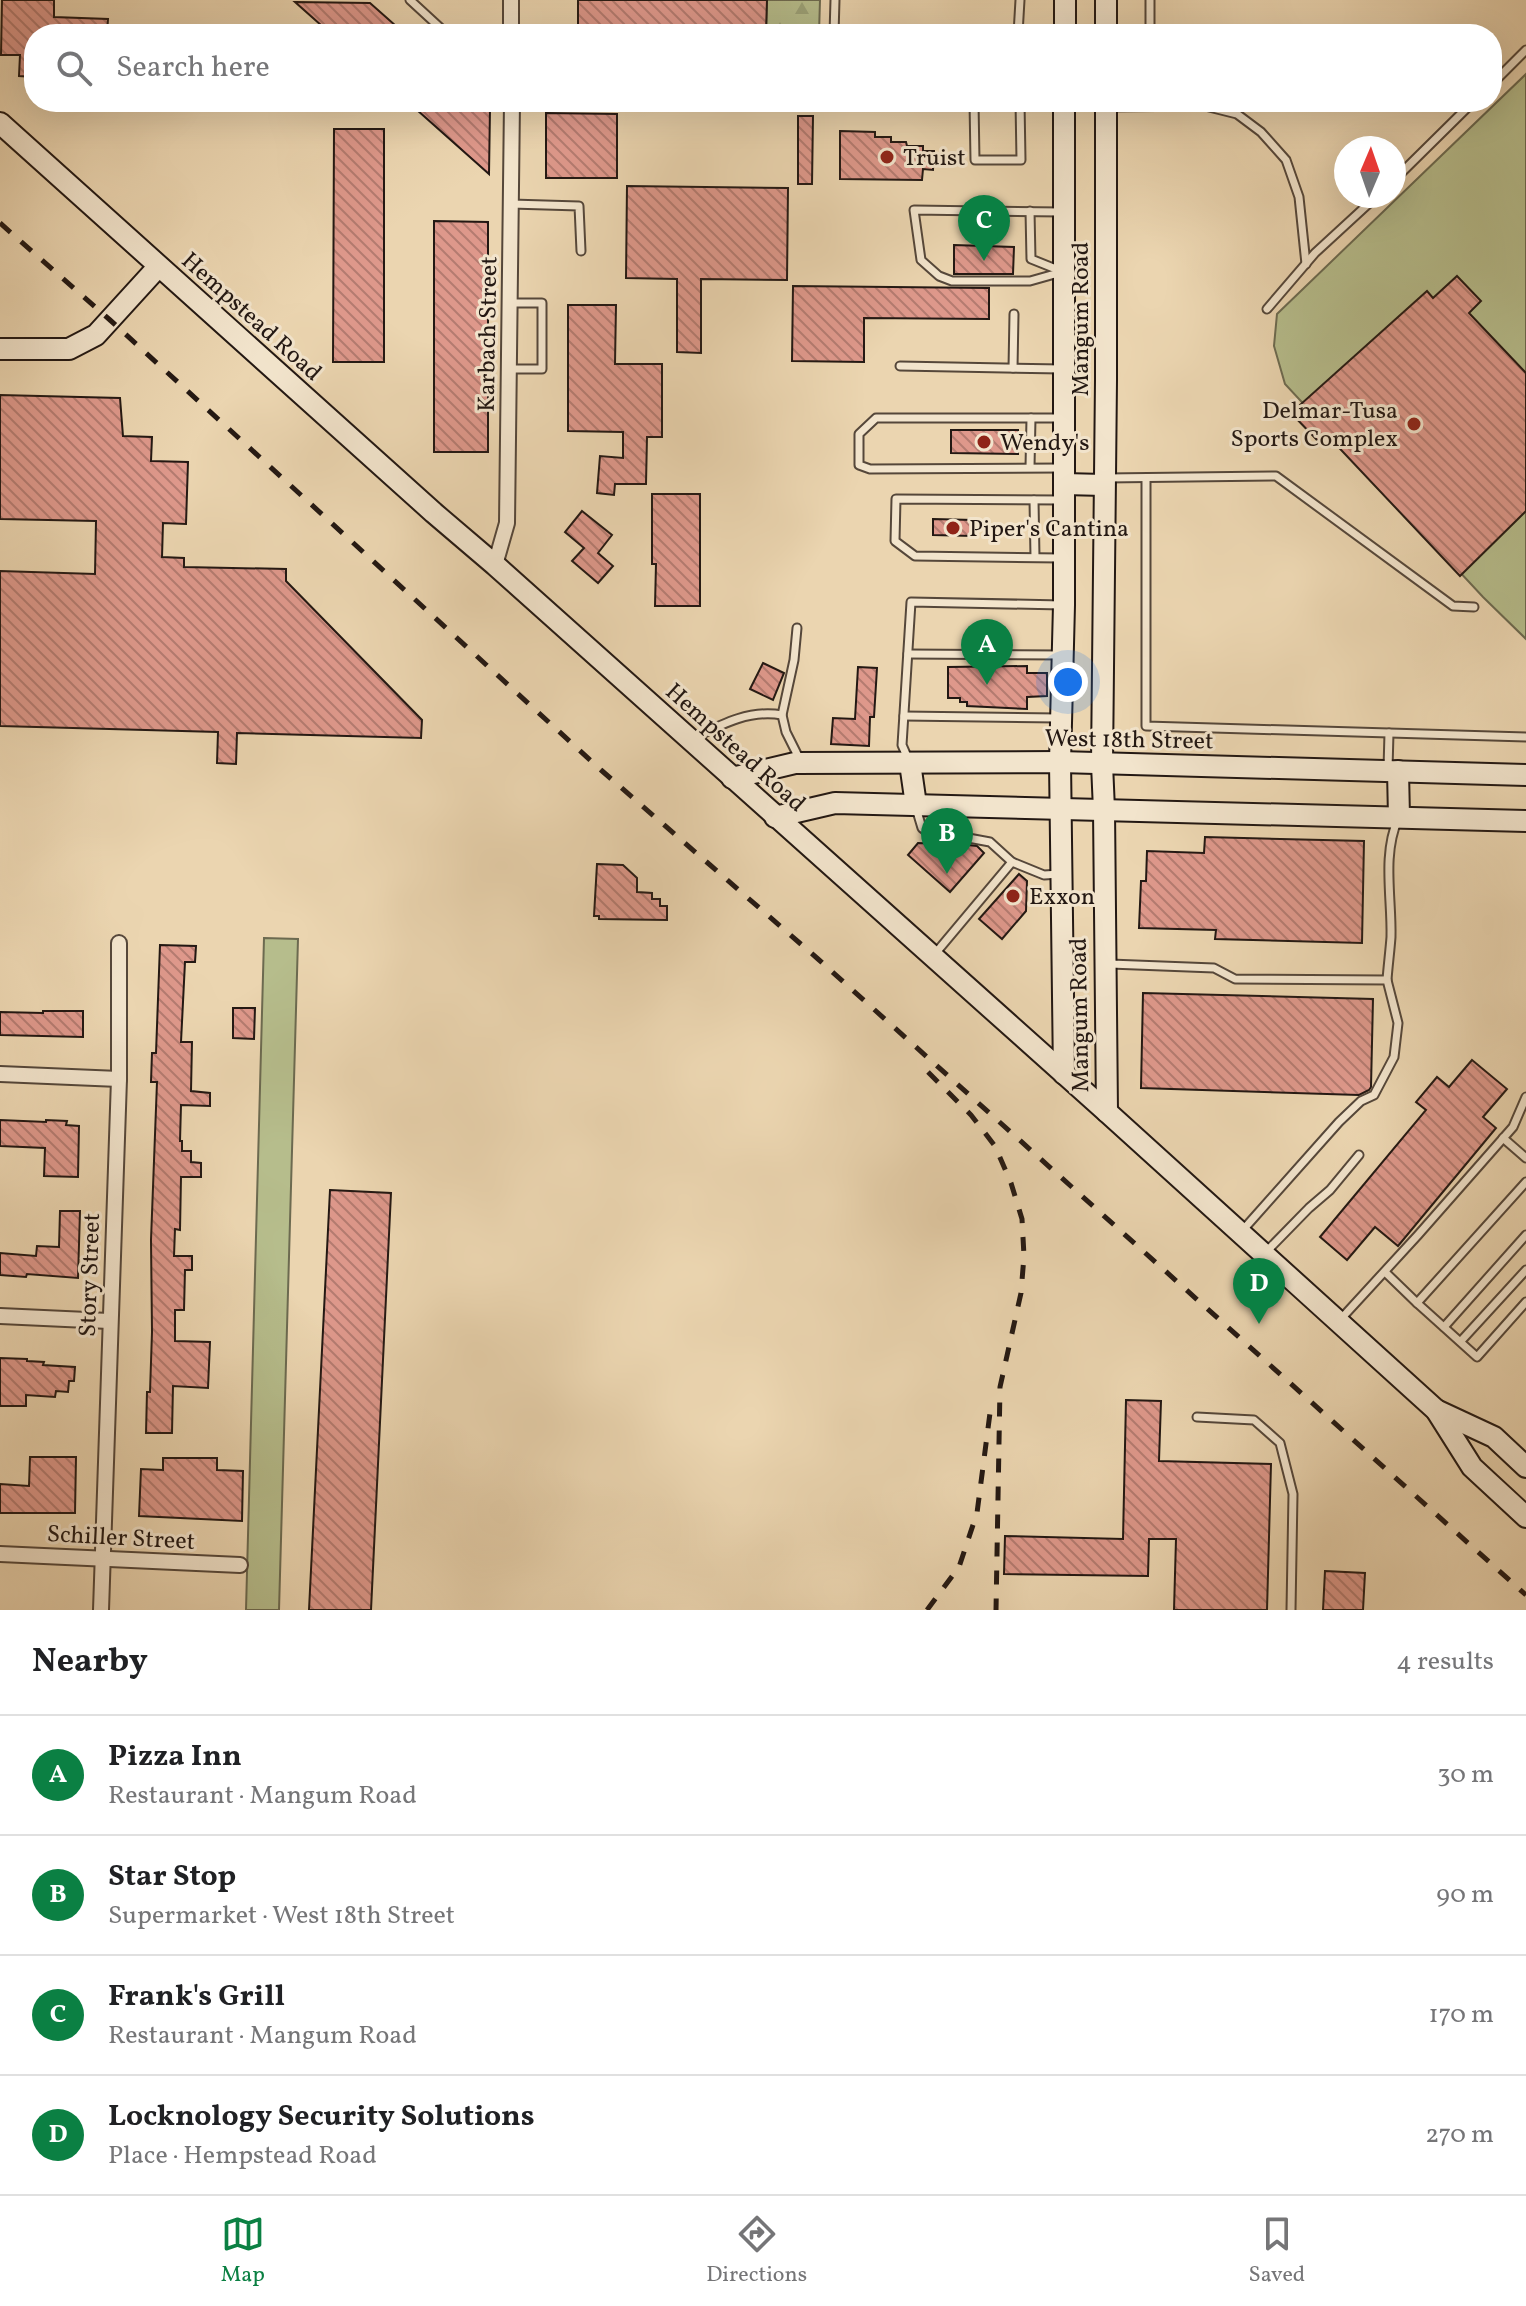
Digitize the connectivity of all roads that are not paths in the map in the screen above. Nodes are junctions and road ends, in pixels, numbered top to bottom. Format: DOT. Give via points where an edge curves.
graph roads {
  1 [pos="410,0"];
  2 [pos="511,0"];
  3 [pos="835,0"];
  4 [pos="1020,0"];
  5 [pos="1065,0"];
  6 [pos="1106,0"];
  7 [pos="1150,0"];
  8 [pos="436,24"];
  9 [pos="511,24"];
  10 [pos="834,24"];
  11 [pos="1019,24"];
  12 [pos="1065,24"];
  13 [pos="1106,24"];
  14 [pos="1150,24"];
  15 [pos="1526,50"];
  16 [pos="1502,74"];
  17 [pos="512,112"];
  18 [pos="974,112"];
  19 [pos="1020,112"];
  20 [pos="1064,112"];
  21 [pos="1106,112"];
  22 [pos="1229,112"];
  23 [pos="1463,112"];
  24 [pos="0,123"];
  25 [pos="1406,168"];
  26 [pos="511,204"];
  27 [pos="1364,208"];
  28 [pos="1030,211"];
  29 [pos="1064,212"];
  30 [pos="581,251"];
  31 [pos="1306,264"];
  32 [pos="158,267"];
  33 [pos="1063,272"];
  34 [pos="510,303"];
  35 [pos="1267,309"];
  36 [pos="1014,314"];
  37 [pos="0,349"];
  38 [pos="900,366"];
  39 [pos="1013,368"];
  40 [pos="509,369"];
  41 [pos="1064,369"];
  42 [pos="1031,418"];
  43 [pos="1064,418"];
  44 [pos="1030,467"];
  45 [pos="1146,478"];
  46 [pos="1104,482"];
  47 [pos="1064,484"];
  48 [pos="1034,500"];
  49 [pos="1035,557"];
  50 [pos="1064,558"];
  51 [pos="495,565"];
  52 [pos="1064,605"];
  53 [pos="1474,607"];
  54 [pos="797,628"];
  55 [pos="908,654"];
  56 [pos="1063,655"];
  57 [pos="782,715"];
  58 [pos="904,716"];
  59 [pos="1061,718"];
  60 [pos="1389,733"];
  61 [pos="1526,737"];
  62 [pos="690,740"];
  63 [pos="1060,762"];
  64 [pos="802,763"];
  65 [pos="910,763"];
  66 [pos="1102,764"];
  67 [pos="1393,771"];
  68 [pos="1526,775"];
  69 [pos="732,778"];
  70 [pos="916,805"];
  71 [pos="1060,808"];
  72 [pos="1104,810"];
  73 [pos="775,817"];
  74 [pos="1399,817"];
  75 [pos="1526,821"];
  76 [pos="1012,862"];
  77 [pos="1061,874"];
  78 [pos="119,943"];
  79 [pos="932,957"];
  80 [pos="1104,964"];
  81 [pos="1387,980"];
  82 [pos="0,1074"];
  83 [pos="1064,1074"];
  84 [pos="119,1079"];
  85 [pos="1526,1097"];
  86 [pos="1107,1112"];
  87 [pos="1503,1138"];
  88 [pos="1359,1155"];
  89 [pos="1526,1158"];
  90 [pos="1526,1182"];
  91 [pos="1240,1233"];
  92 [pos="1526,1235"];
  93 [pos="1264,1254"];
  94 [pos="1526,1270"];
  95 [pos="1385,1272"];
  96 [pos="1526,1302"];
  97 [pos="1417,1303"];
  98 [pos="0,1316"];
  99 [pos="109,1321"];
  100 [pos="1338,1322"];
  101 [pos="1444,1327"];
  102 [pos="1461,1341"];
  103 [pos="1436,1410"];
  104 [pos="1197,1417"];
  105 [pos="1526,1467"];
  106 [pos="1526,1517"];
  107 [pos="0,1554"];
  108 [pos="101,1558"];
  109 [pos="240,1565"];
  110 [pos="101,1610"];
  111 [pos="1291,1610"];
  1 -- 8 [label="lane"];
  2 -- 9 [label="street"];
  3 -- 10 [label="lane"];
  4 -- 11 [label="lane"];
  5 -- 12 [label="main road"];
  6 -- 13 [label="main road"];
  7 -- 14 [label="lane"];
  15 -- 16 [label="lane"];
  17 -- 26 [label="street, Karbach Street"];
  18 -- 19 [label="lane" via="975,160 1021,160"];
  20 -- 29 [label="main road, Mangum Road"];
  21 -- 46 [label="main road, Mangum Road"];
  22 -- 31 [label="lane" via="1261,132 1286,160 1299,197"];
  23 -- 25 [label="lane"];
  24 -- 32 [label="main road, Hempstead Road"];
  26 -- 30 [label="lane" via="579,206"];
  26 -- 34 [label="street, Karbach Street"];
  27 -- 31 [label="lane"];
  28 -- 29 [label="lane"];
  28 -- 33 [label="lane" via="1031,259"];
  28 -- 33 [label="lane" via="914,210 921,260 952,281 1030,281"];
  29 -- 33 [label="main road, Mangum Road"];
  31 -- 35 [label="lane"];
  32 -- 37 [label="main road" via="96,335 69,349"];
  32 -- 51 [label="main road, Hempstead Road"];
  33 -- 41 [label="main road, Mangum Road"];
  34 -- 40 [label="street, Karbach Street"];
  34 -- 40 [label="lane" via="542,303 542,369"];
  36 -- 39 [label="lane"];
  38 -- 39 [label="lane"];
  39 -- 41 [label="lane"];
  40 -- 51 [label="street, Karbach Street" via="507,523"];
  41 -- 43 [label="main road, Mangum Road"];
  42 -- 43 [label="lane"];
  42 -- 44 [label="lane"];
  42 -- 44 [label="lane" via="876,418 859,434 859,465 870,469"];
  43 -- 47 [label="main road, Mangum Road"];
  44 -- 47 [label="lane"];
  45 -- 46 [label="lane"];
  45 -- 53 [label="lane" via="1276,476 1453,606"];
  45 -- 60 [label="lane" via="1146,726"];
  46 -- 47 [label="main road"];
  46 -- 66 [label="main road, Mangum Road"];
  47 -- 48 [label="lane"];
  47 -- 50 [label="main road, Mangum Road"];
  48 -- 49 [label="lane"];
  48 -- 49 [label="lane" via="896,499 895,541 915,556"];
  49 -- 50 [label="lane"];
  50 -- 52 [label="main road, Mangum Road"];
  51 -- 62 [label="main road, Hempstead Road"];
  52 -- 55 [label="lane" via="911,602"];
  52 -- 56 [label="main road, Mangum Road"];
  54 -- 57 [label="lane"];
  55 -- 56 [label="lane"];
  55 -- 58 [label="lane"];
  56 -- 59 [label="main road, Mangum Road"];
  57 -- 62 [label="lane" via="732,719"];
  57 -- 64 [label="lane"];
  58 -- 59 [label="lane"];
  58 -- 65 [label="lane" via="902,745"];
  59 -- 63 [label="main road, Mangum Road"];
  60 -- 61 [label="lane"];
  60 -- 67 [label="lane"];
  62 -- 69 [label="main road, Hempstead Road"];
  63 -- 65 [label="main road, West 18th Street"];
  63 -- 66 [label="main road, West 18th Street"];
  63 -- 71 [label="main road, Mangum Road"];
  64 -- 65 [label="main road, West 18th Street"];
  64 -- 69 [label="main road, West 18th Street"];
  65 -- 70 [label="main road"];
  66 -- 67 [label="main road, West 18th Street"];
  66 -- 72 [label="main road, Mangum Road"];
  67 -- 68 [label="main road, West 18th Street"];
  67 -- 74 [label="main road"];
  69 -- 73 [label="main road, Hempstead Road"];
  70 -- 71 [label="main road"];
  70 -- 73 [label="main road" via="835,803"];
  70 -- 76 [label="lane" via="922,828 930,834 990,842"];
  71 -- 72 [label="main road"];
  71 -- 77 [label="main road, Mangum Road"];
  72 -- 74 [label="main road"];
  72 -- 80 [label="main road, Mangum Road"];
  73 -- 79 [label="main road, Hempstead Road"];
  74 -- 75 [label="main road"];
  74 -- 81 [label="lane" via="1391,835"];
  76 -- 77 [label="lane" via="1044,875"];
  76 -- 79 [label="lane"];
  77 -- 83 [label="main road, Mangum Road"];
  78 -- 84 [label="street, Story Street"];
  79 -- 83 [label="main road, Hempstead Road"];
  80 -- 81 [label="lane" via="1214,968 1235,979"];
  80 -- 86 [label="main road, Mangum Road"];
  81 -- 91 [label="lane" via="1398,1023 1394,1057 1374,1095 1339,1122"];
  82 -- 84 [label="street"];
  83 -- 86 [label="main road, Hempstead Road"];
  84 -- 99 [label="street, Story Street"];
  85 -- 87 [label="lane"];
  86 -- 91 [label="main road, Hempstead Road"];
  87 -- 89 [label="lane"];
  87 -- 95 [label="lane"];
  88 -- 93 [label="lane"];
  90 -- 97 [label="lane"];
  91 -- 93 [label="main road, Hempstead Road"];
  92 -- 101 [label="lane"];
  93 -- 100 [label="main road, Hempstead Road"];
  94 -- 102 [label="lane"];
  95 -- 97 [label="lane"];
  95 -- 100 [label="lane"];
  96 -- 102 [label="lane" via="1477,1357"];
  97 -- 101 [label="lane"];
  98 -- 99 [label="street"];
  99 -- 108 [label="street, Story Street"];
  100 -- 103 [label="main road, Hempstead Road"];
  101 -- 102 [label="lane"];
  103 -- 105 [label="main road, Hempstead Road" via="1494,1437"];
  103 -- 106 [label="main road, Hempstead Road" via="1472,1467"];
  104 -- 111 [label="lane" via="1254,1420 1280,1443 1293,1494"];
  107 -- 108 [label="street, Schiller Street"];
  108 -- 109 [label="street, Schiller Street"];
  108 -- 110 [label="street, Story Street"];
}
